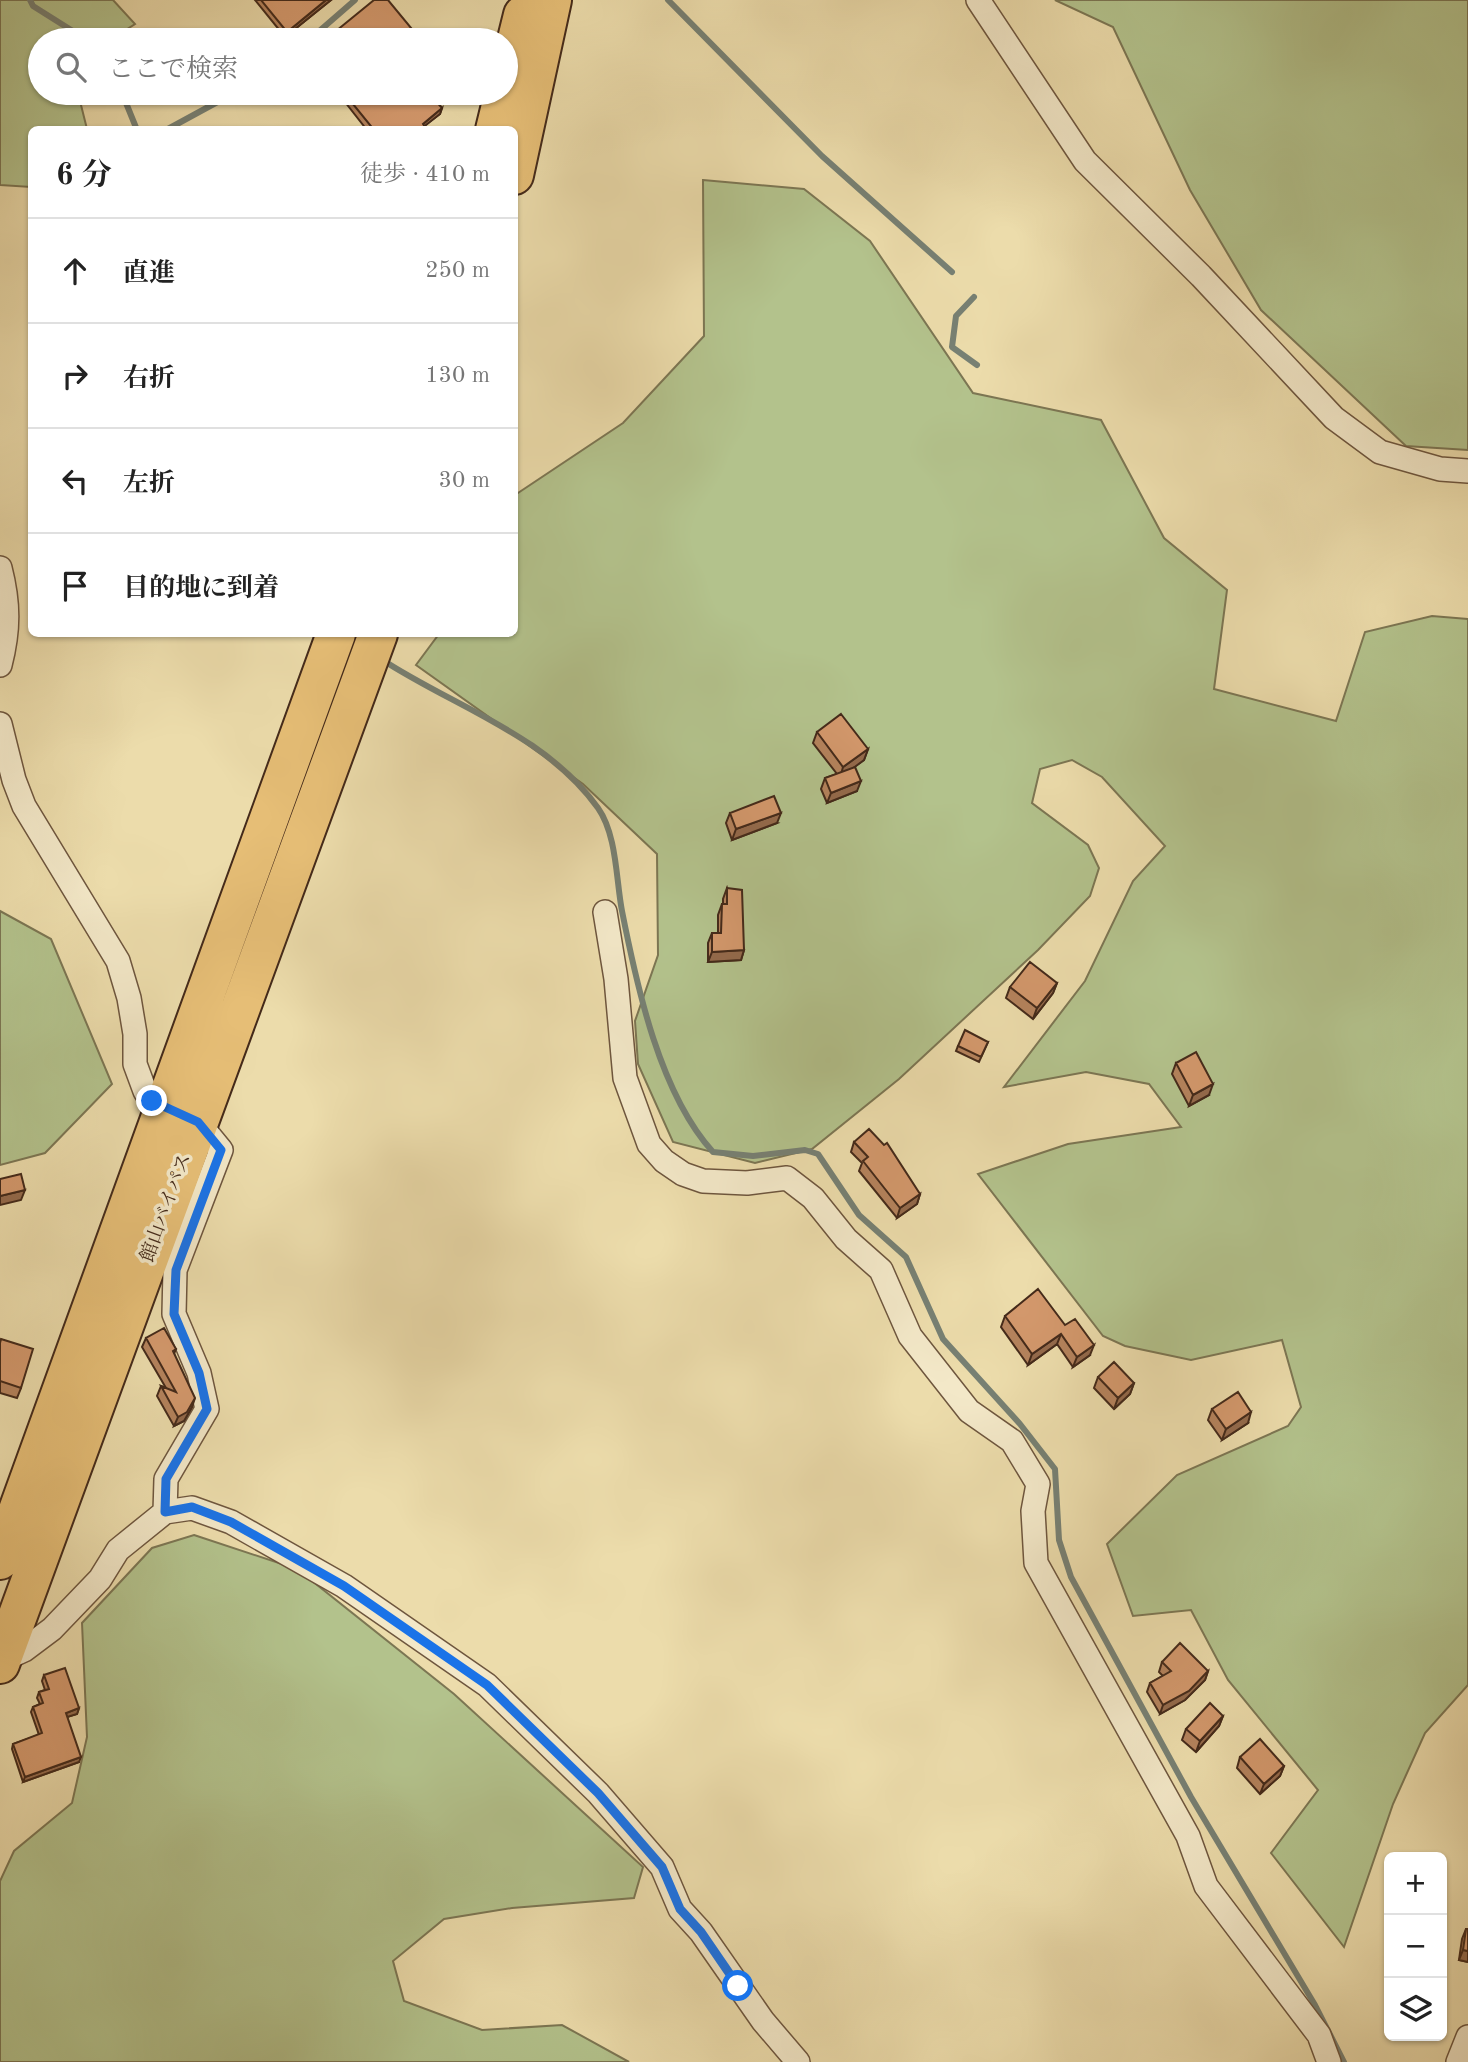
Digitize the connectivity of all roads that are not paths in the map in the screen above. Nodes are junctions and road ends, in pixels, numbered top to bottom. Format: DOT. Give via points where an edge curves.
graph roads {
  1 [pos="526,0"];
  2 [pos="552,0"];
  3 [pos="978,0"];
  4 [pos="518,34"];
  5 [pos="501,105"];
  6 [pos="496,126"];
  7 [pos="518,157"];
  8 [pos="1468,471"];
  9 [pos="0,568"];
  10 [pos="336,637"];
  11 [pos="377,637"];
  12 [pos="0,665"];
  13 [pos="0,724"];
  14 [pos="605,912"];
  15 [pos="162,1107"];
  16 [pos="198,1122"];
  17 [pos="165,1512"];
  18 [pos="0,1560"];
  19 [pos="0,1662"];
  20 [pos="1468,2037"];
  21 [pos="798,2062"];
  22 [pos="1329,2062"];
  23 [pos="1458,2062"];
  1 -- 4 [label="highway"];
  2 -- 7 [label="highway"];
  3 -- 8 [label="street" via="1085,161 1334,418 1380,452 1440,469"];
  5 -- 6 [label="highway"];
  9 -- 12 [label="street" via="9,602 8,635"];
  10 -- 15 [label="highway, 館山バイパス"];
  11 -- 16 [label="highway, 館山バイパス"];
  13 -- 15 [label="street" via="24,806 118,961 130,998 135,1064 145,1091"];
  14 -- 22 [label="street" via="625,1078 649,1144 664,1161 703,1181 747,1183 787,1178 813,1198 846,1238 881,1269 910,1336 969,1410 1012,1441 1038,1484 1032,1543 1036,1563 1188,1836 1206,1886 1319,2035"];
  15 -- 16 [label="street"];
  15 -- 18 [label="highway, 館山バイパス"];
  16 -- 17 [label="street" via="221,1150 176,1270 174,1314 199,1373 207,1409 166,1479"];
  16 -- 19 [label="highway, 館山バイパス"];
  17 -- 19 [label="street" via="118,1550 100,1579 52,1629"];
  17 -- 21 [label="street" via="192,1507 231,1522 344,1586 487,1685 598,1793 662,1867 680,1909"];
  20 -- 23 [label="street"];
}
